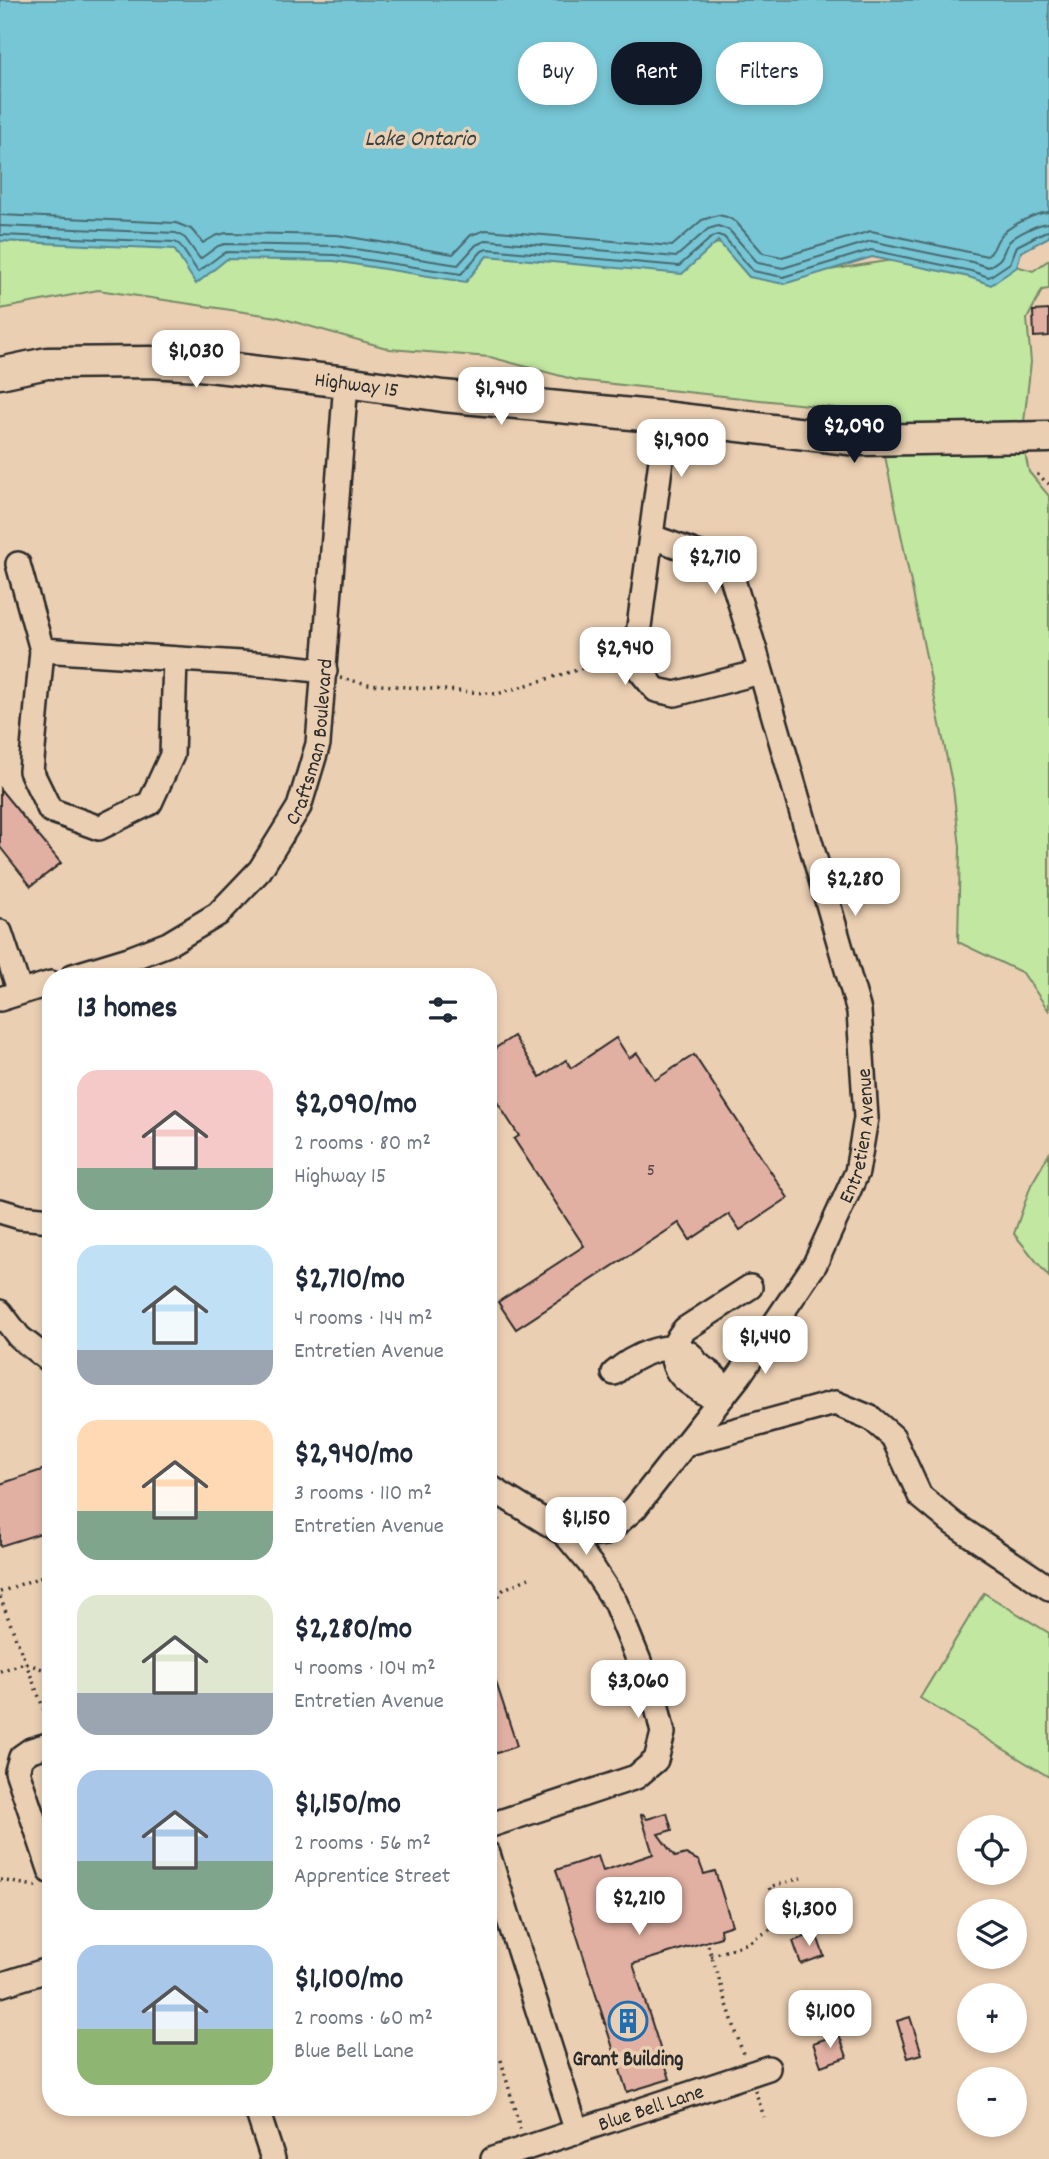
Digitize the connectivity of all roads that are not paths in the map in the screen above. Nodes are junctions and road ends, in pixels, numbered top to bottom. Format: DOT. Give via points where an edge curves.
graph roads {
  1 [pos="0,373"];
  2 [pos="346,382"];
  3 [pos="663,417"];
  4 [pos="1049,437"];
  5 [pos="652,537"];
  6 [pos="18,564"];
  7 [pos="42,650"];
  8 [pos="175,659"];
  9 [pos="761,671"];
  10 [pos="333,675"];
  11 [pos="0,932"];
  12 [pos="99,968"];
  13 [pos="42,986"];
  14 [pos="10,995"];
  15 [pos="0,1211"];
  16 [pos="42,1219"];
  17 [pos="750,1287"];
  18 [pos="0,1312"];
  19 [pos="673,1349"];
  20 [pos="42,1355"];
  21 [pos="614,1373"];
  22 [pos="724,1395"];
  23 [pos="685,1444"];
  24 [pos="497,1492"];
  25 [pos="607,1533"];
  26 [pos="565,1534"];
  27 [pos="600,1578"];
  28 [pos="1049,1588"];
  29 [pos="42,1747"];
  30 [pos="497,1823"];
  31 [pos="42,1860"];
  32 [pos="497,1882"];
  33 [pos="42,1972"];
  34 [pos="0,1985"];
  35 [pos="759,2071"];
  36 [pos="259,2116"];
  37 [pos="577,2132"];
  38 [pos="273,2159"];
  39 [pos="494,2159"];
  1 -- 2 [label="main road, Highway 15" via="47,363 149,362"];
  2 -- 3 [label="main road, Highway 15"];
  2 -- 10 [label="street, Craftsman Boulevard"];
  3 -- 4 [label="main road, Highway 15" via="857,440"];
  3 -- 5 [label="street"];
  5 -- 9 [label="street, Entretien Avenue" via="704,555 731,574"];
  5 -- 9 [label="street" via="637,642 641,673 656,690 676,694"];
  6 -- 7 [label="street"];
  7 -- 8 [label="street"];
  7 -- 8 [label="street" via="31,771 50,810 99,828 150,803 172,755"];
  8 -- 10 [label="street" via="272,665"];
  9 -- 22 [label="street, Entretien Avenue" via="859,1011 866,1118 857,1172 815,1264"];
  10 -- 12 [label="street, Craftsman Boulevard" via="299,807 260,870 218,914 168,944"];
  11 -- 14 [label="street"];
  13 -- 14 [label="street"];
  15 -- 16 [label="street"];
  17 -- 19 [label="street" via="684,1329"];
  18 -- 20 [label="street" via="19,1337"];
  19 -- 21 [label="street" via="639,1355"];
  19 -- 22 [label="street" via="689,1354 718,1377"];
  22 -- 23 [label="street, Entretien Avenue"];
  23 -- 25 [label="street, Entretien Avenue" via="635,1508"];
  23 -- 28 [label="street" via="835,1403 871,1419 893,1437 920,1496"];
  24 -- 26 [label="street"];
  25 -- 26 [label="street"];
  25 -- 27 [label="street"];
  26 -- 27 [label="street"];
  27 -- 30 [label="street" via="615,1602 656,1703 663,1733 656,1760 636,1777"];
  29 -- 31 [label="street" via="20,1757 17,1771"];
  32 -- 37 [label="street"];
  33 -- 34 [label="street"];
  35 -- 37 [label="street, Blue Bell Lane"];
  36 -- 38 [label="street"];
  37 -- 39 [label="street, Blue Bell Lane"];
}
